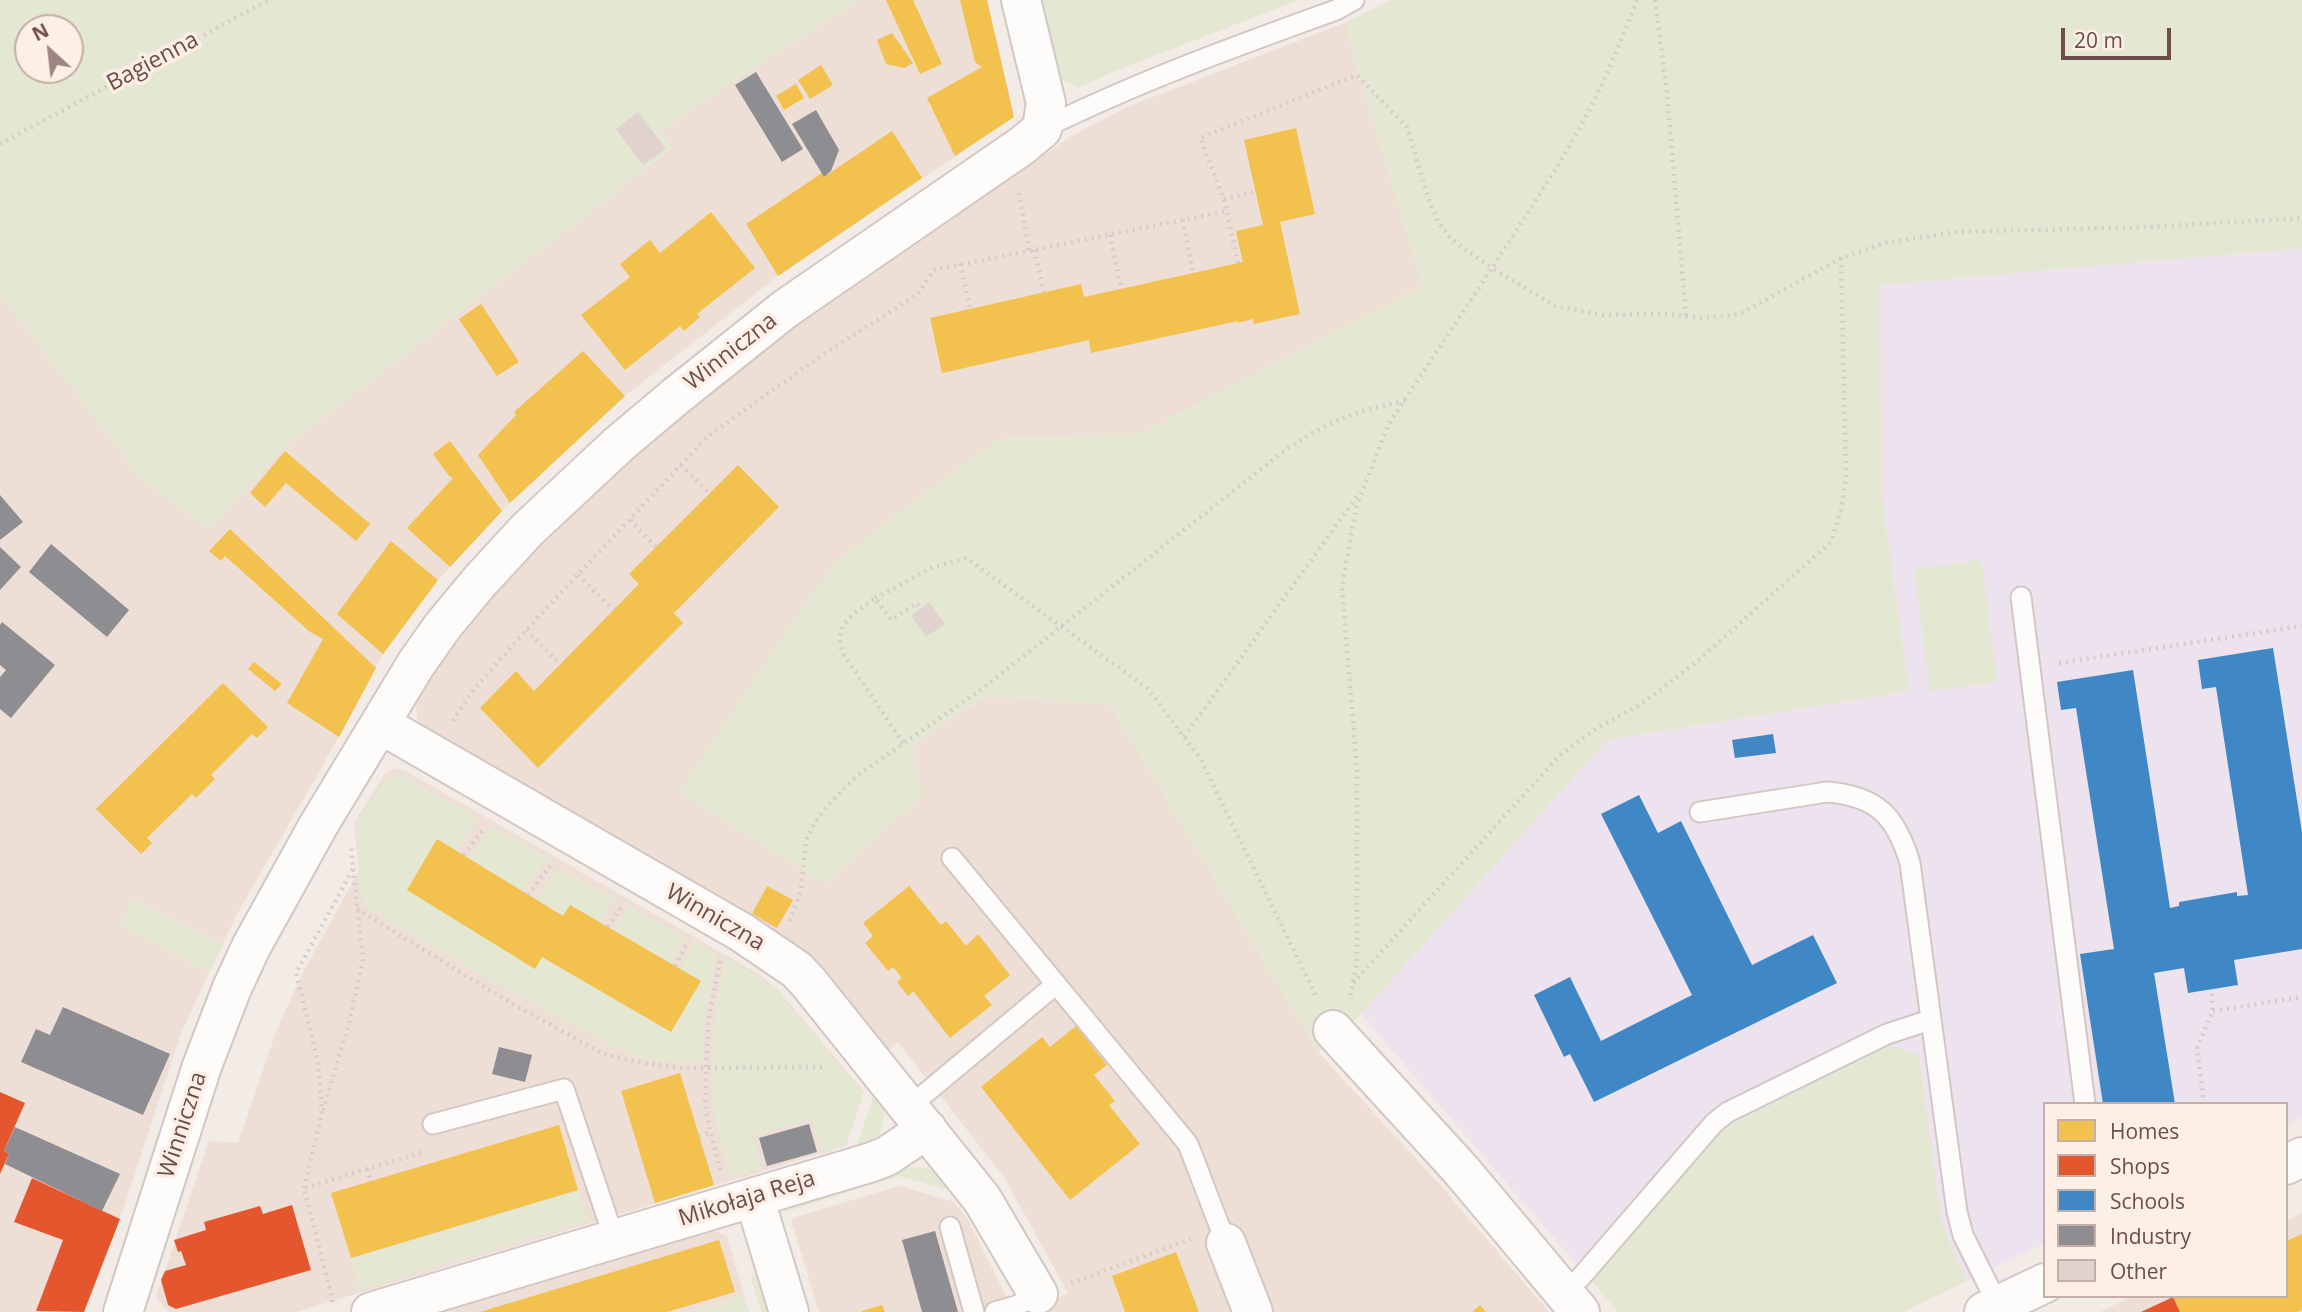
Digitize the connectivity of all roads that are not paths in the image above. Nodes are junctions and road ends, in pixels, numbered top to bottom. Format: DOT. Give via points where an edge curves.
graph roads {
  1 [pos="1021,0"];
  2 [pos="1354,0"];
  3 [pos="1042,129"];
  4 [pos="2021,597"];
  5 [pos="380,724"];
  6 [pos="1700,811"];
  7 [pos="951,858"];
  8 [pos="1055,985"];
  9 [pos="1341,1018"];
  10 [pos="1930,1020"];
  11 [pos="2085,1102"];
  12 [pos="918,1118"];
  13 [pos="433,1124"];
  14 [pos="754,1197"];
  15 [pos="950,1227"];
  16 [pos="614,1238"];
  17 [pos="1212,1241"];
  18 [pos="2043,1284"];
  19 [pos="1051,1290"];
  20 [pos="1572,1302"];
  21 [pos="1991,1308"];
  22 [pos="353,1309"];
  23 [pos="123,1312"];
  24 [pos="789,1312"];
  25 [pos="974,1312"];
  26 [pos="995,1312"];
  27 [pos="1253,1312"];
  1 -- 3 [label="street" via="1046,103"];
  2 -- 3 [label="lane" via="1107,97"];
  3 -- 5 [label="street, Winniczna" via="785,309 619,444 480,581 416,664"];
  4 -- 11 [label="lane"];
  5 -- 12 [label="street, Winniczna" via="797,970"];
  5 -- 23 [label="street, Winniczna" via="278,898 232,988"];
  6 -- 10 [label="lane" via="1827,792 1846,793 1882,810 1895,825 1910,863"];
  7 -- 8 [label="lane"];
  8 -- 12 [label="lane"];
  8 -- 17 [label="lane" via="1188,1144"];
  9 -- 20 [label="street"];
  10 -- 20 [label="lane" via="1887,1034 1714,1123 1581,1278"];
  10 -- 21 [label="lane" via="1959,1224"];
  12 -- 14 [label="street, Mikołaja Reja" via="887,1156"];
  12 -- 19 [label="street"];
  13 -- 16 [label="lane" via="565,1088"];
  14 -- 16 [label="street, Mikołaja Reja"];
  14 -- 24 [label="street"];
  15 -- 25 [label="lane"];
  16 -- 22 [label="street, Mikołaja Reja"];
  17 -- 27 [label="street"];
  18 -- 21 [label="street"];
  19 -- 26 [label="lane"];
}
